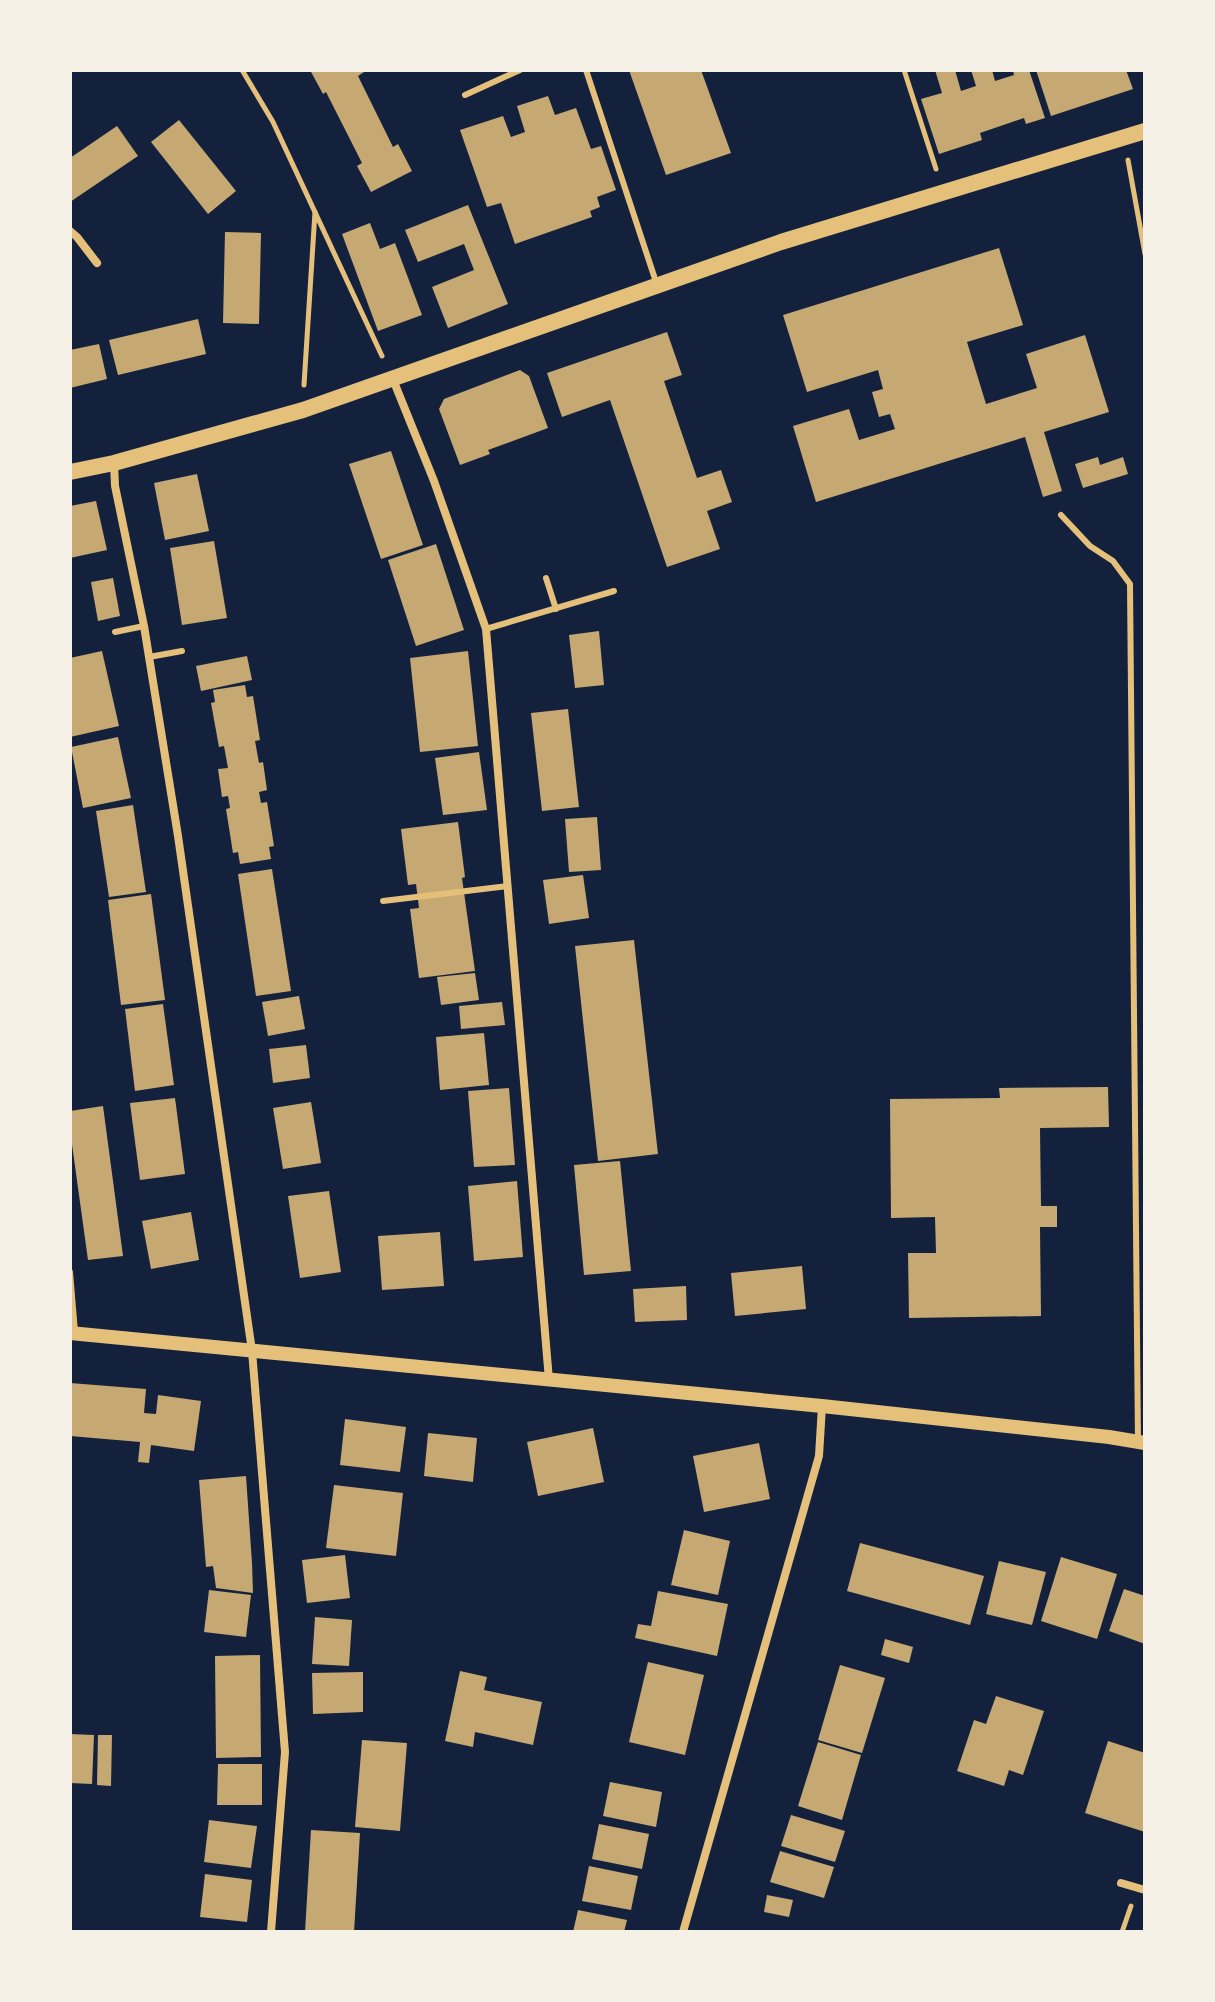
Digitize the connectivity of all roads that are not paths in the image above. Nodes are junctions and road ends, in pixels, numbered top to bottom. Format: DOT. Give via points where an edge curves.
graph roads {
  1 [pos="520,70"];
  2 [pos="586,70"];
  3 [pos="465,95"];
  4 [pos="1145,131"];
  5 [pos="70,231"];
  6 [pos="97,263"];
  7 [pos="657,286"];
  8 [pos="392,377"];
  9 [pos="114,463"];
  10 [pos="70,472"];
  11 [pos="1061,515"];
  12 [pos="546,578"];
  13 [pos="614,591"];
  14 [pos="556,609"];
  15 [pos="144,626"];
  16 [pos="486,629"];
  17 [pos="115,632"];
  18 [pos="182,651"];
  19 [pos="149,657"];
  20 [pos="508,886"];
  21 [pos="383,901"];
  22 [pos="70,1272"];
  23 [pos="72,1334"];
  24 [pos="252,1351"];
  25 [pos="549,1381"];
  26 [pos="822,1406"];
  27 [pos="1142,1442"];
  28 [pos="1121,1883"];
  29 [pos="1145,1890"];
  30 [pos="271,1932"];
  31 [pos="683,1932"];
  1 -- 3 [label="lane"];
  2 -- 7 [label="lane"];
  4 -- 7 [label="main road" via="781,242"];
  5 -- 6 [label="street"];
  7 -- 8 [label="main road"];
  8 -- 9 [label="main road" via="303,410"];
  8 -- 16 [label="street"];
  9 -- 10 [label="main road"];
  9 -- 15 [label="street"];
  11 -- 27 [label="lane" via="1090,546 1113,561 1130,584"];
  12 -- 14 [label="lane"];
  13 -- 14 [label="lane"];
  14 -- 16 [label="lane"];
  15 -- 17 [label="lane"];
  15 -- 19 [label="street"];
  16 -- 20 [label="street"];
  18 -- 19 [label="lane"];
  19 -- 24 [label="street"];
  20 -- 21 [label="lane"];
  20 -- 25 [label="street"];
  22 -- 23 [label="lane"];
  23 -- 24 [label="street"];
  24 -- 25 [label="street"];
  24 -- 30 [label="street" via="285,1752"];
  25 -- 26 [label="street"];
  26 -- 27 [label="street"];
  26 -- 31 [label="street" via="819,1456"];
  28 -- 29 [label="street"];
}
